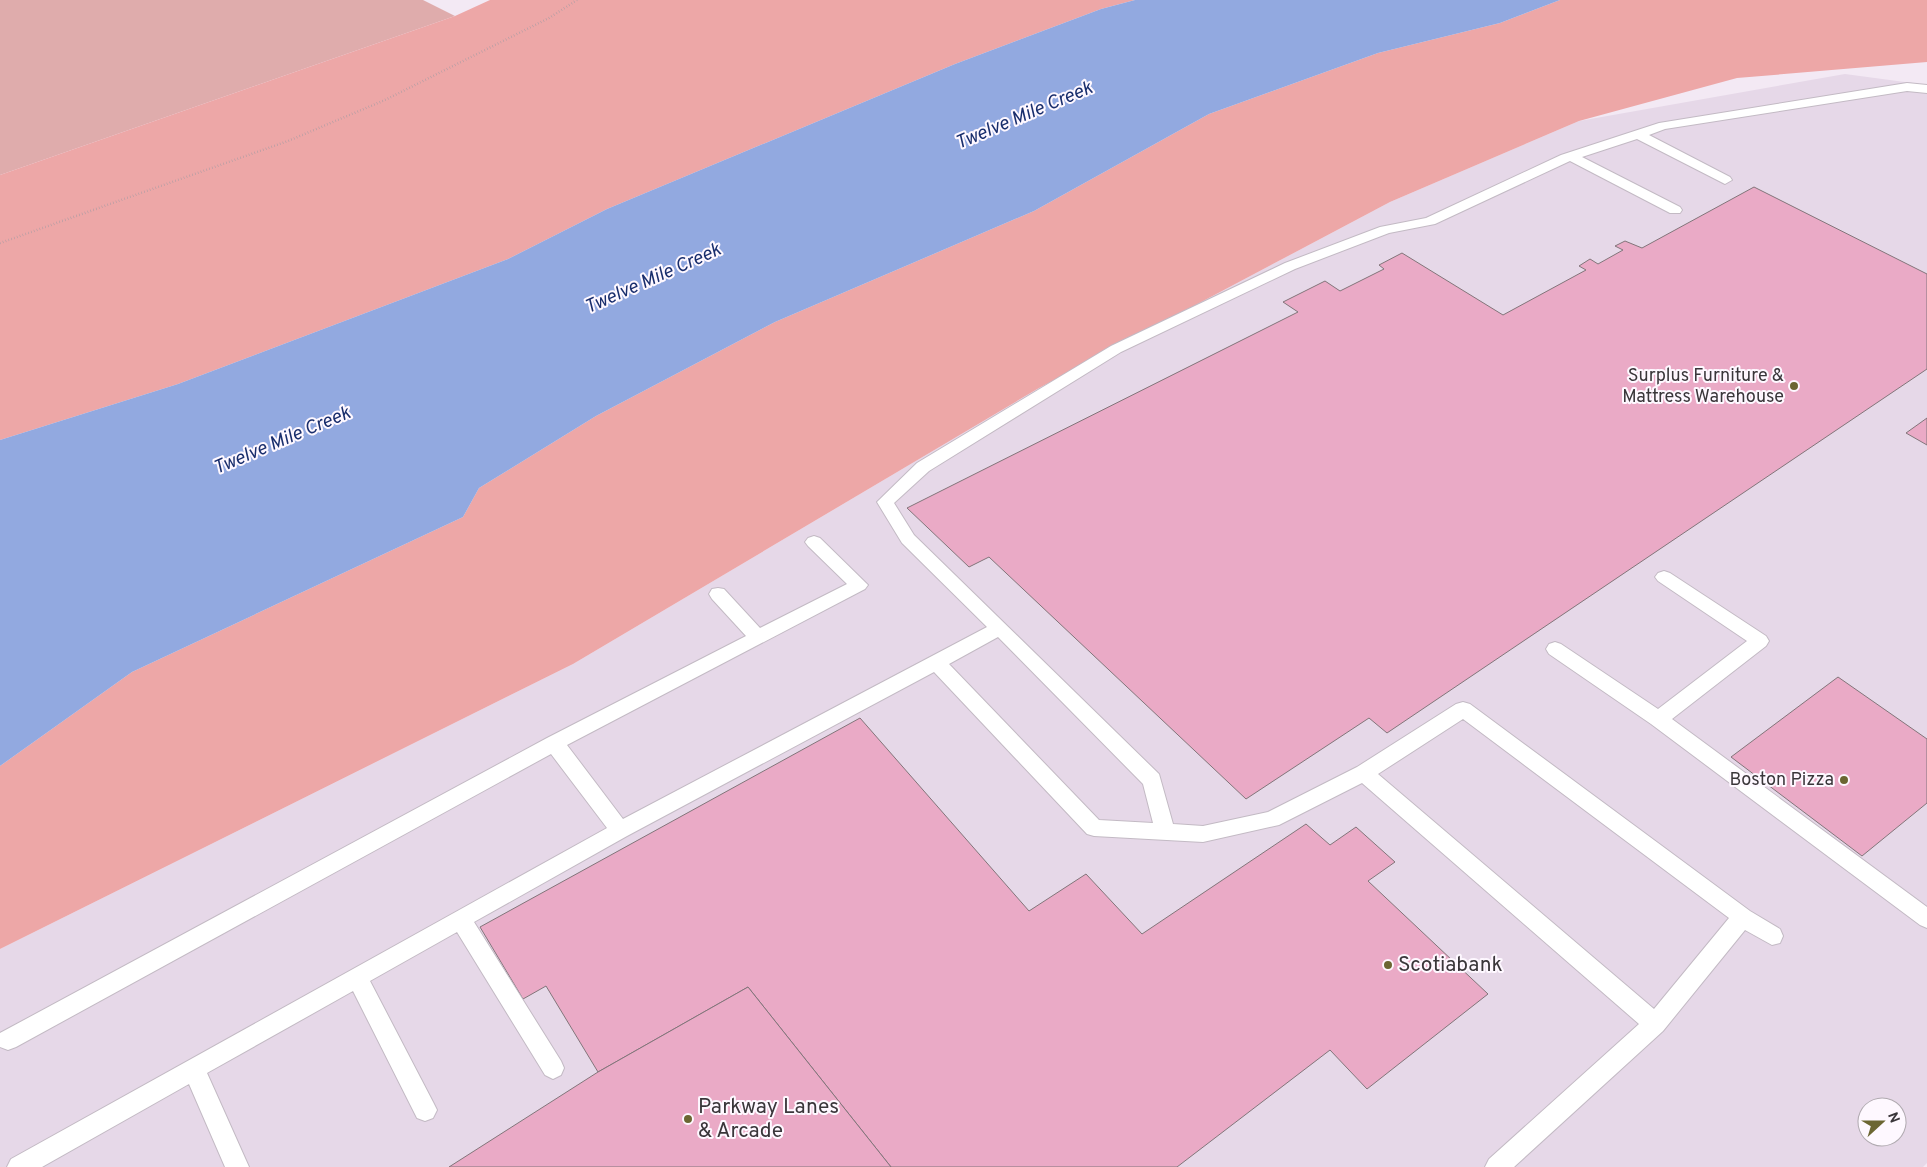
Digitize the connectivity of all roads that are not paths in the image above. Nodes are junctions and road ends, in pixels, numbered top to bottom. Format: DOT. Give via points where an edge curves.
graph roads {
  1 [pos="1927,89"];
  2 [pos="1638,134"];
  3 [pos="1571,156"];
  4 [pos="1725,180"];
  5 [pos="1675,210"];
  6 [pos="814,542"];
  7 [pos="1664,577"];
  8 [pos="718,594"];
  9 [pos="1000,628"];
  10 [pos="758,637"];
  11 [pos="1555,649"];
  12 [pos="936,662"];
  13 [pos="1658,719"];
  14 [pos="554,743"];
  15 [pos="1364,773"];
  16 [pos="620,830"];
  17 [pos="1165,833"];
  18 [pos="1743,917"];
  19 [pos="461,919"];
  20 [pos="1927,919"];
  21 [pos="1772,936"];
  22 [pos="357,977"];
  23 [pos="1655,1024"];
  24 [pos="8,1040"];
  25 [pos="553,1068"];
  26 [pos="194,1069"];
  27 [pos="425,1110"];
  28 [pos="19,1167"];
  29 [pos="237,1167"];
  30 [pos="1497,1167"];
  1 -- 2 [label="lane" via="1908,87 1663,126"];
  2 -- 3 [label="lane"];
  2 -- 4 [label="lane"];
  3 -- 5 [label="lane"];
  3 -- 9 [label="lane" via="1430,221 1385,230 1290,266 1116,349 922,467 885,502 908,539"];
  6 -- 10 [label="lane" via="859,585"];
  7 -- 13 [label="lane" via="1760,641"];
  8 -- 10 [label="lane"];
  9 -- 12 [label="lane"];
  9 -- 17 [label="lane" via="1152,780"];
  10 -- 14 [label="lane"];
  11 -- 13 [label="lane"];
  12 -- 16 [label="lane"];
  12 -- 17 [label="lane" via="1094,828"];
  13 -- 20 [label="lane"];
  14 -- 16 [label="lane"];
  14 -- 24 [label="lane"];
  15 -- 17 [label="lane" via="1272,819 1203,834"];
  15 -- 18 [label="lane" via="1463,709"];
  15 -- 23 [label="lane"];
  16 -- 19 [label="lane"];
  18 -- 21 [label="lane"];
  18 -- 23 [label="lane"];
  19 -- 22 [label="lane"];
  19 -- 25 [label="lane"];
  22 -- 26 [label="lane"];
  22 -- 27 [label="lane"];
  23 -- 30 [label="lane"];
  26 -- 28 [label="lane"];
  26 -- 29 [label="lane"];
}
